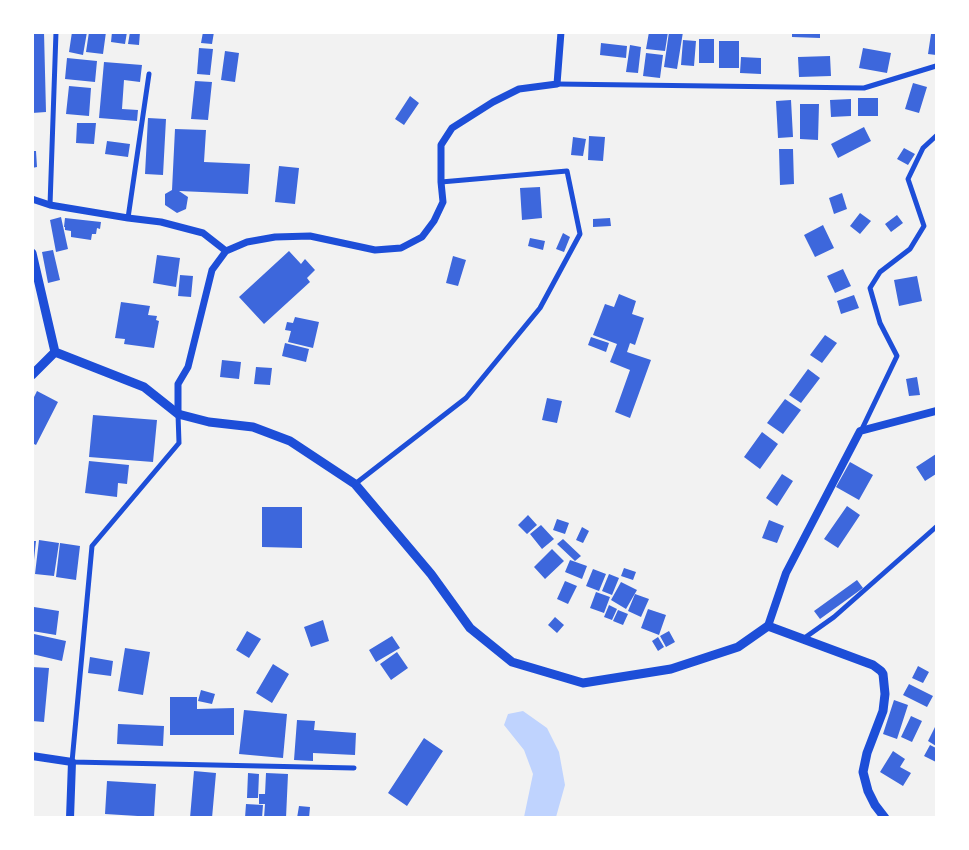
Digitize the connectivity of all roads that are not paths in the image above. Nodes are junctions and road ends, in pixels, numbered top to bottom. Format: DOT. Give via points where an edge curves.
graph roads {
  1 [pos="56,32"];
  2 [pos="561,32"];
  3 [pos="936,66"];
  4 [pos="150,74"];
  5 [pos="558,84"];
  6 [pos="936,136"];
  7 [pos="441,182"];
  8 [pos="32,199"];
  9 [pos="50,205"];
  10 [pos="128,218"];
  11 [pos="226,251"];
  12 [pos="32,252"];
  13 [pos="55,352"];
  14 [pos="32,375"];
  15 [pos="936,412"];
  16 [pos="178,414"];
  17 [pos="860,431"];
  18 [pos="355,484"];
  19 [pos="936,527"];
  20 [pos="768,626"];
  21 [pos="804,639"];
  22 [pos="32,756"];
  23 [pos="72,762"];
  24 [pos="354,768"];
  25 [pos="70,818"];
  26 [pos="885,818"];
  1 -- 9 [label="street"];
  2 -- 5 [label="street"];
  3 -- 5 [label="street" via="864,88"];
  4 -- 10 [label="street"];
  5 -- 7 [label="street" via="519,89 452,128 441,145"];
  6 -- 17 [label="street" via="923,148 908,179 924,226 910,249 880,272 870,288 880,323 897,356"];
  7 -- 11 [label="street" via="443,202 434,221 422,237 401,248 375,250 310,236 275,237 247,242"];
  7 -- 18 [label="street" via="567,171 580,234 540,308 466,398"];
  8 -- 9 [label="street"];
  9 -- 10 [label="street"];
  10 -- 11 [label="street" via="161,222 203,233"];
  11 -- 16 [label="street" via="212,270 188,367 178,384"];
  12 -- 13 [label="main road"];
  13 -- 14 [label="main road"];
  13 -- 16 [label="main road" via="144,387"];
  15 -- 17 [label="main road"];
  16 -- 18 [label="main road" via="209,422 253,427 290,441"];
  16 -- 23 [label="street" via="179,443 92,546"];
  17 -- 20 [label="main road" via="786,573"];
  18 -- 20 [label="main road" via="431,574 470,628 512,662 583,683 671,669 738,647"];
  19 -- 21 [label="street" via="834,617"];
  20 -- 21 [label="main road"];
  21 -- 26 [label="main road" via="873,665 883,674 886,694 883,711 863,772 875,805"];
  22 -- 23 [label="main road"];
  23 -- 24 [label="street"];
  23 -- 25 [label="main road"];
}
